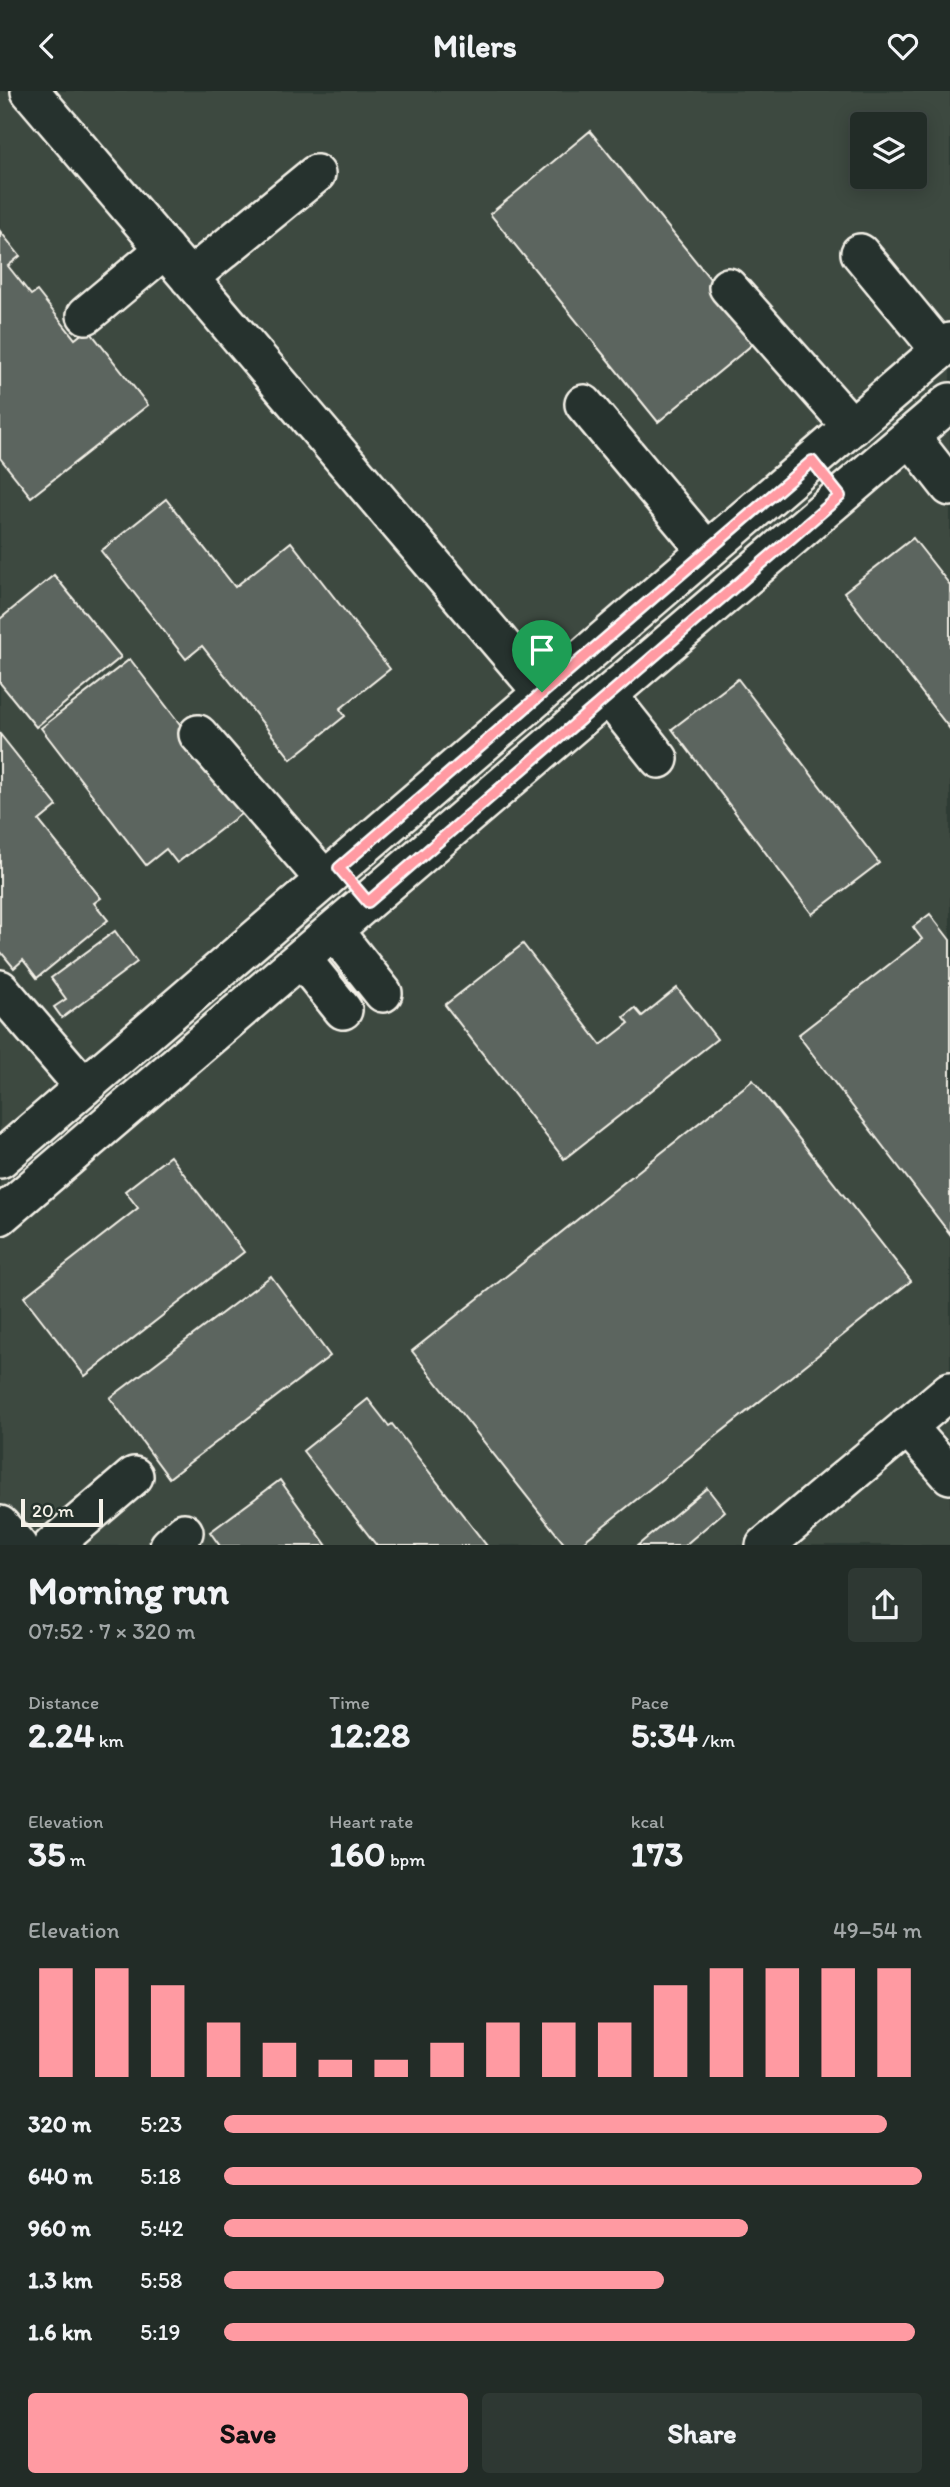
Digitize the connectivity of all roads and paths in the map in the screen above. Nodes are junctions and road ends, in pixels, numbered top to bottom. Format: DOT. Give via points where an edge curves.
graph roads {
  1 [pos="30,91"];
  2 [pos="316,174"];
  3 [pos="165,249"];
  4 [pos="860,253"];
  5 [pos="190,278"];
  6 [pos="728,287"];
  7 [pos="86,315"];
  8 [pos="945,346"];
  9 [pos="950,402"];
  10 [pos="584,404"];
  11 [pos="852,427"];
  12 [pos="910,436"];
  13 [pos="812,461"];
  14 [pos="950,487"];
  15 [pos="840,496"];
  16 [pos="707,551"];
  17 [pos="542,692"];
  18 [pos="608,695"];
  19 [pos="198,734"];
  20 [pos="659,759"];
  21 [pos="332,874"];
  22 [pos="368,902"];
  23 [pos="334,931"];
  24 [pos="302,959"];
  25 [pos="0,989"];
  26 [pos="383,993"];
  27 [pos="343,1010"];
  28 [pos="84,1087"];
  29 [pos="0,1159"];
  30 [pos="0,1216"];
  31 [pos="950,1391"];
  32 [pos="907,1426"];
  33 [pos="950,1475"];
  34 [pos="135,1476"];
  35 [pos="0,1525"];
  36 [pos="18,1545"];
  37 [pos="52,1545"];
  38 [pos="765,1545"];
  1 -- 3 [label="lane"];
  2 -- 5 [label="lane"];
  3 -- 5 [label="lane"];
  3 -- 7 [label="lane"];
  4 -- 8 [label="lane"];
  5 -- 17 [label="lane"];
  6 -- 11 [label="lane"];
  8 -- 11 [label="lane"];
  9 -- 12 [label="lane"];
  10 -- 16 [label="lane"];
  11 -- 13 [label="lane"];
  12 -- 14 [label="lane"];
  12 -- 15 [label="lane"];
  13 -- 15 [label="lane"];
  13 -- 16 [label="lane"];
  15 -- 18 [label="lane"];
  16 -- 17 [label="lane"];
  17 -- 21 [label="lane"];
  18 -- 20 [label="lane"];
  18 -- 22 [label="lane"];
  19 -- 21 [label="lane"];
  21 -- 22 [label="lane"];
  21 -- 28 [label="lane"];
  22 -- 23 [label="lane"];
  23 -- 24 [label="lane"];
  23 -- 26 [label="lane"];
  24 -- 27 [label="lane"];
  24 -- 30 [label="lane"];
  25 -- 28 [label="lane"];
  28 -- 29 [label="lane"];
  31 -- 32 [label="lane"];
  32 -- 33 [label="lane"];
  32 -- 38 [label="lane"];
  34 -- 37 [label="lane"];
  35 -- 36 [label="lane"];
}
